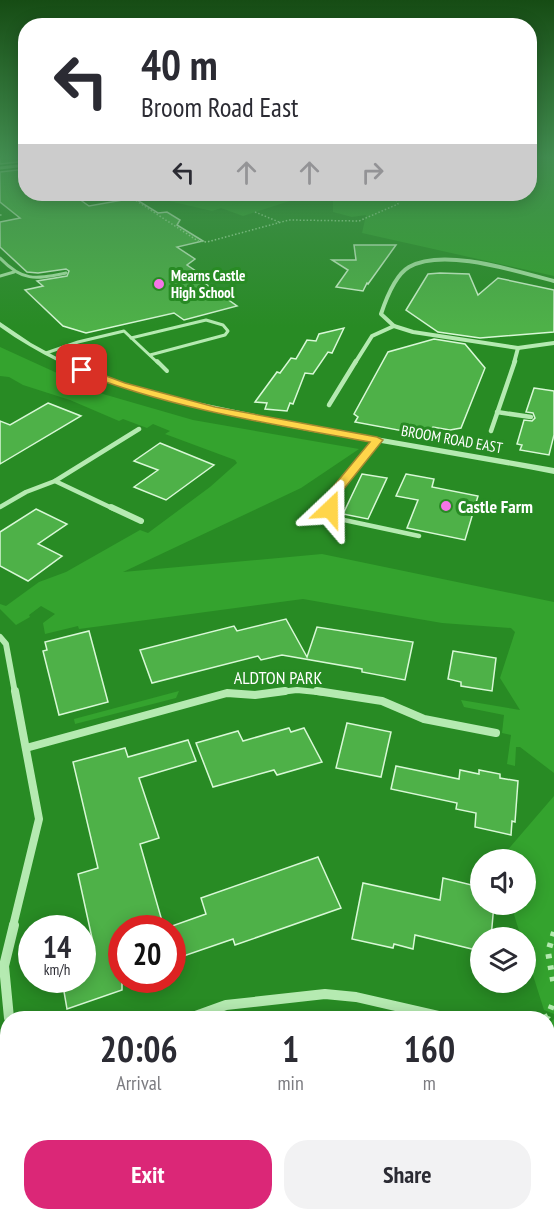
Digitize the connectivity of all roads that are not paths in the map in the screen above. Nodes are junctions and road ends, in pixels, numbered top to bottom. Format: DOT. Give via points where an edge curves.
graph roads {
  1 [pos="0,258"];
  2 [pos="14,272"];
  3 [pos="66,273"];
  4 [pos="0,276"];
  5 [pos="554,281"];
  6 [pos="394,326"];
  7 [pos="1,327"];
  8 [pos="131,338"];
  9 [pos="554,343"];
  10 [pos="518,348"];
  11 [pos="46,353"];
  12 [pos="150,355"];
  13 [pos="167,371"];
  14 [pos="329,405"];
  15 [pos="497,412"];
  16 [pos="531,417"];
  17 [pos="140,429"];
  18 [pos="491,431"];
  19 [pos="377,440"];
  20 [pos="554,471"];
  21 [pos="55,481"];
  22 [pos="0,507"];
  23 [pos="141,521"];
  24 [pos="418,536"];
  25 [pos="0,637"];
  26 [pos="496,733"];
  27 [pos="26,748"];
  28 [pos="8,1011"];
  29 [pos="209,1011"];
  30 [pos="417,1011"];
  1 -- 2 [label="lane"];
  2 -- 3 [label="lane" via="29,278"];
  2 -- 4 [label="lane"];
  5 -- 6 [label="street" via="467,262 421,263 408,268 383,303 381,314"];
  6 -- 10 [label="street"];
  6 -- 14 [label="street" via="372,336"];
  7 -- 11 [label="street, BROOM ROAD EAST"];
  8 -- 11 [label="lane" via="124,331"];
  8 -- 12 [label="lane"];
  8 -- 12 [label="lane" via="206,320 223,325 228,331"];
  9 -- 10 [label="street"];
  10 -- 15 [label="street"];
  11 -- 19 [label="street, BROOM ROAD EAST" via="122,386 215,410"];
  12 -- 13 [label="lane"];
  15 -- 16 [label="street"];
  15 -- 18 [label="street"];
  17 -- 21 [label="street"];
  19 -- 20 [label="street, BROOM ROAD EAST"];
  19 -- 24 [label="lane" via="329,499 330,509 344,520"];
  21 -- 22 [label="street"];
  21 -- 23 [label="street"];
  25 -- 27 [label="street" via="6,644"];
  26 -- 27 [label="street, ALDTON PARK" via="424,719 382,701 297,690 255,695 227,693"];
  27 -- 28 [label="street" via="39,819 4,966"];
  29 -- 30 [label="street" via="226,1005 325,994"];
}
